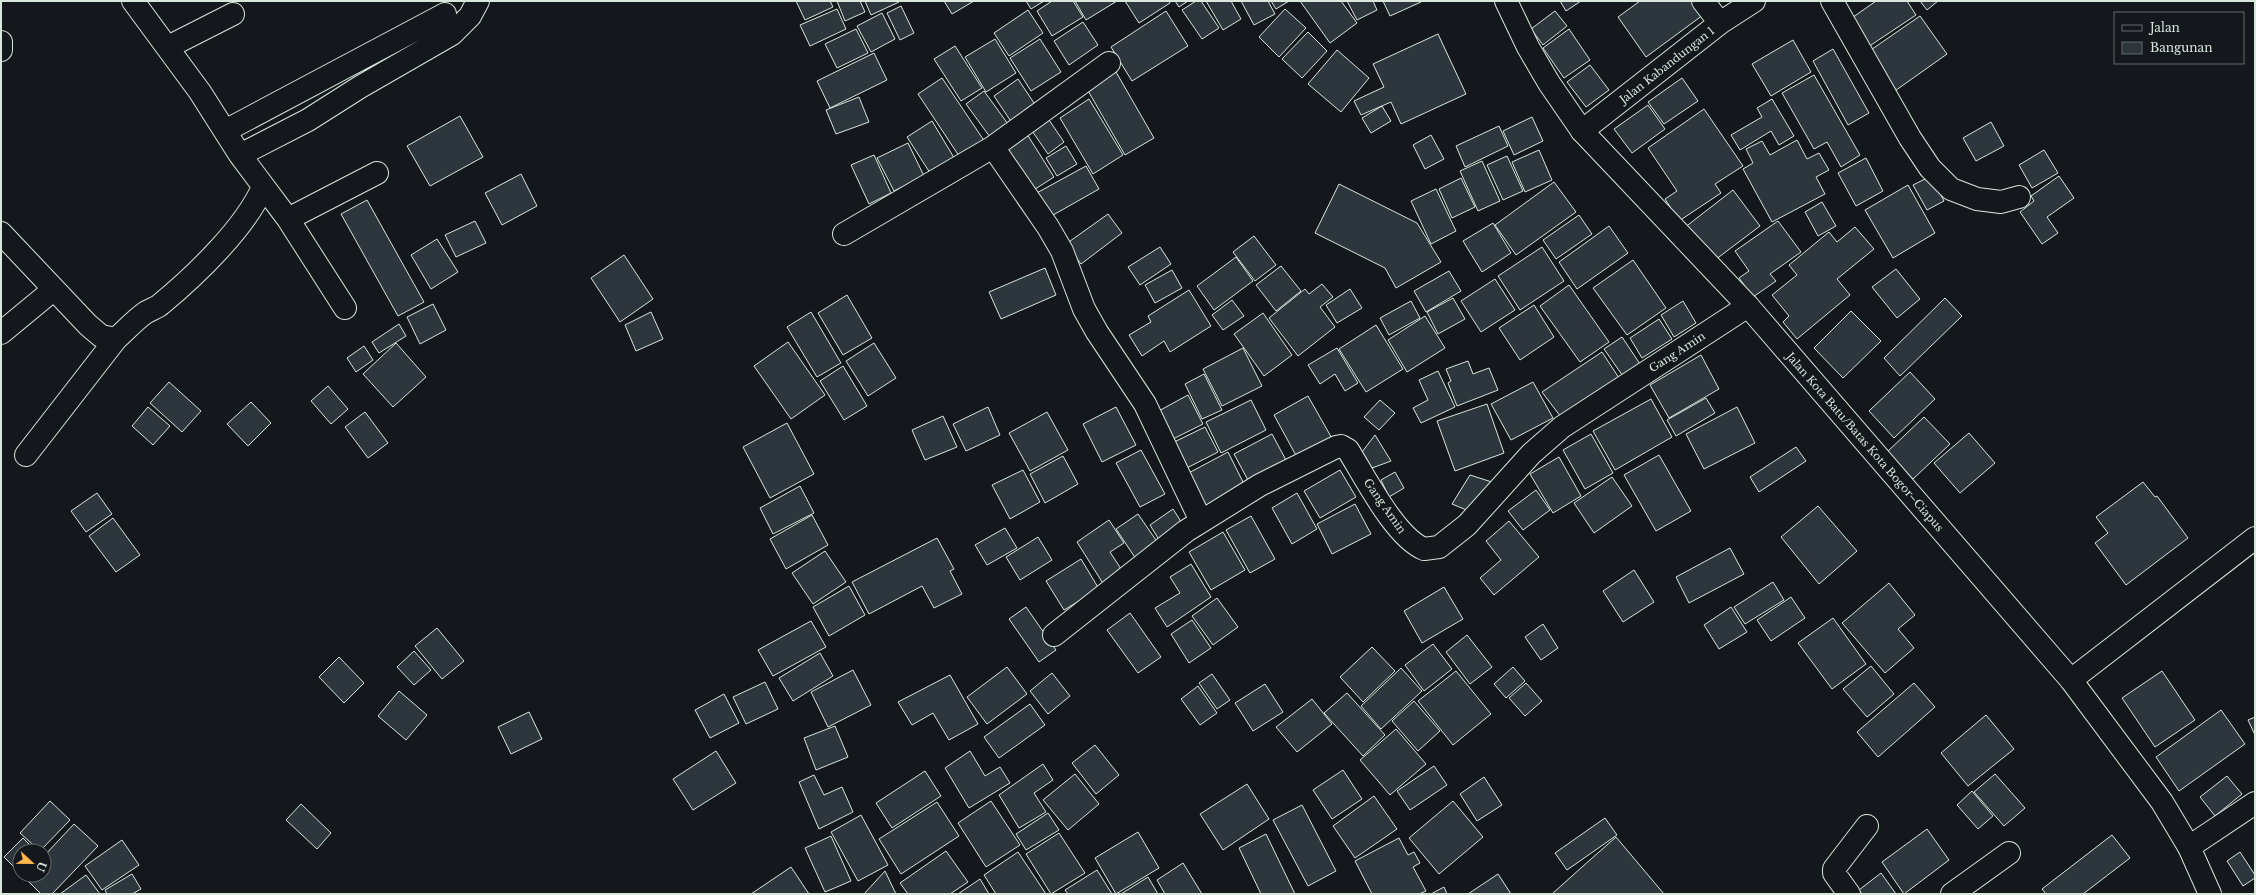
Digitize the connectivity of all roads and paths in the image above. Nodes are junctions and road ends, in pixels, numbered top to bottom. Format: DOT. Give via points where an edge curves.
graph roads {
  1 [pos="133,1"];
  2 [pos="478,1"];
  3 [pos="1506,1"];
  4 [pos="1704,1"];
  5 [pos="1754,1"];
  6 [pos="1832,1"];
  7 [pos="233,14"];
  8 [pos="445,14"];
  9 [pos="1720,23"];
  10 [pos="1,42"];
  11 [pos="168,46"];
  12 [pos="1,50"];
  13 [pos="1109,63"];
  14 [pos="225,131"];
  15 [pos="1582,131"];
  16 [pos="993,147"];
  17 [pos="240,155"];
  18 [pos="377,173"];
  19 [pos="263,186"];
  20 [pos="2019,197"];
  21 [pos="288,219"];
  22 [pos="1,233"];
  23 [pos="844,234"];
  24 [pos="53,290"];
  25 [pos="1748,306"];
  26 [pos="345,308"];
  27 [pos="1,333"];
  28 [pos="116,339"];
  29 [pos="26,455"];
  30 [pos="1201,521"];
  31 [pos="2255,538"];
  32 [pos="1054,635"];
  33 [pos="2070,680"];
  34 [pos="2255,803"];
  35 [pos="1867,826"];
  36 [pos="2189,847"];
  37 [pos="2009,853"];
  38 [pos="1849,894"];
  39 [pos="1952,894"];
  40 [pos="2210,894"];
  1 -- 11 [label="street"];
  2 -- 17 [label="street" via="470,16 452,34 308,120"];
  3 -- 15 [label="street, Jalan Kota Batu/Batas Kota Bogor–Ciapus" via="1549,83"];
  4 -- 9 [label="street"];
  5 -- 9 [label="street, Jalan Kabandungan 1"];
  6 -- 20 [label="street" via="1910,138 1930,168 1951,188 1977,199 2001,202"];
  7 -- 11 [label="street"];
  8 -- 14 [label="street"];
  9 -- 15 [label="street, Jalan Kabandungan 1"];
  10 -- 12 [label="street"];
  11 -- 14 [label="street"];
  13 -- 16 [label="street"];
  14 -- 17 [label="street"];
  15 -- 25 [label="street, Jalan Kota Batu/Batas Kota Bogor–Ciapus"];
  16 -- 23 [label="street"];
  16 -- 30 [label="street" via="1055,239 1084,309 1145,404"];
  17 -- 19 [label="street"];
  18 -- 21 [label="street"];
  19 -- 21 [label="street"];
  19 -- 28 [label="street" via="241,225 183,285 145,313"];
  21 -- 26 [label="street"];
  22 -- 24 [label="street"];
  24 -- 27 [label="street"];
  24 -- 28 [label="street" via="101,336"];
  25 -- 30 [label="street, Gang Amin" via="1552,435 1531,454 1467,525 1439,547 1424,549 1406,536 1395,524 1348,450 1341,446 1260,485"];
  25 -- 33 [label="street, Jalan Kota Batu/Batas Kota Bogor–Ciapus"];
  28 -- 29 [label="street"];
  30 -- 32 [label="street, Gang Amin"];
  31 -- 33 [label="street"];
  33 -- 36 [label="street, Jalan Kota Batu/Batas Kota Bogor–Ciapus" via="2141,773"];
  34 -- 36 [label="street"];
  35 -- 38 [label="street" via="1834,869 1834,873"];
  36 -- 40 [label="street, Jalan Kota Batu/Batas Kota Bogor–Ciapus"];
  37 -- 39 [label="street"];
}
